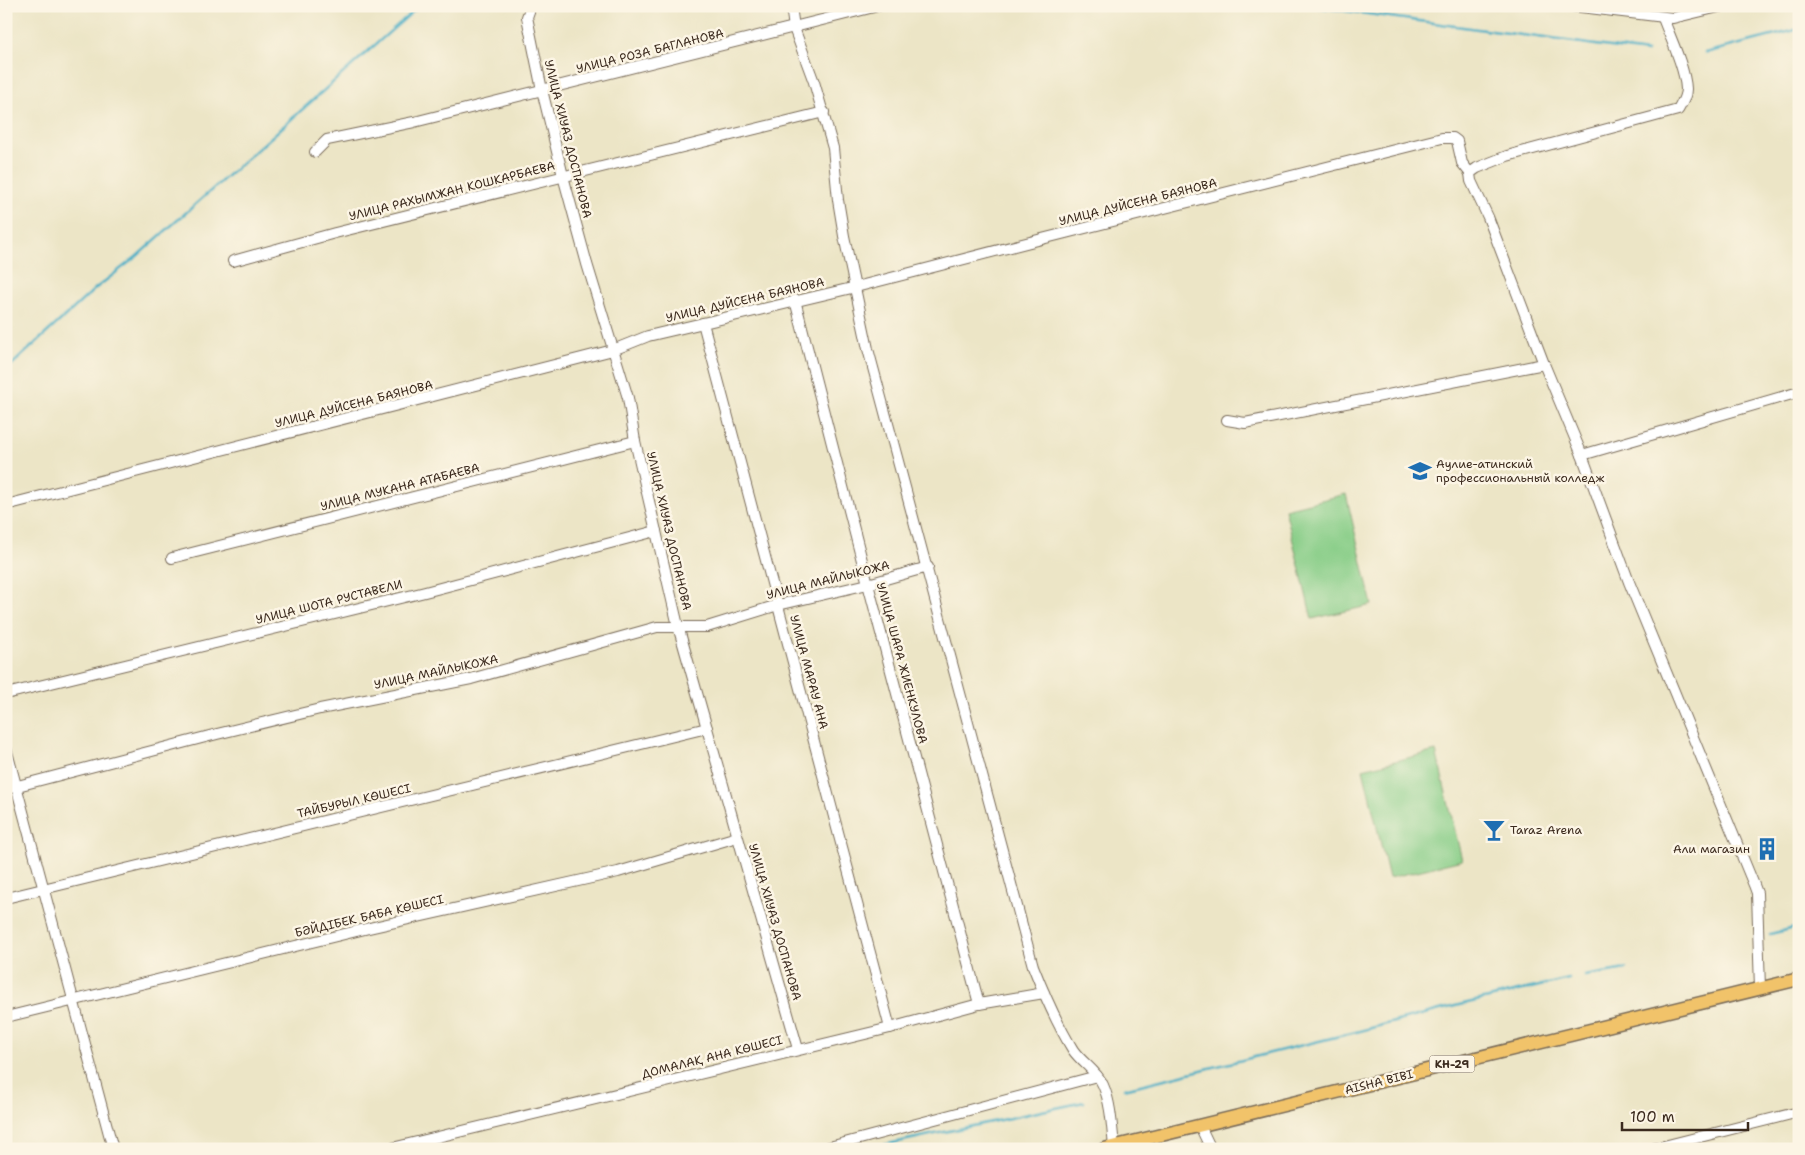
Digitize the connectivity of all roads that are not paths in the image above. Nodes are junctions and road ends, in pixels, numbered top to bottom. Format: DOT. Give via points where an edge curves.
graph roads {
  1 [pos="531,6"];
  2 [pos="791,6"];
  3 [pos="878,6"];
  4 [pos="1572,6"];
  5 [pos="1723,6"];
  6 [pos="1664,18"];
  7 [pos="794,28"];
  8 [pos="542,90"];
  9 [pos="824,112"];
  10 [pos="315,152"];
  11 [pos="1470,173"];
  12 [pos="563,176"];
  13 [pos="233,261"];
  14 [pos="856,287"];
  15 [pos="795,300"];
  16 [pos="703,323"];
  17 [pos="613,350"];
  18 [pos="1544,364"];
  19 [pos="1799,392"];
  20 [pos="1227,420"];
  21 [pos="635,441"];
  22 [pos="1582,455"];
  23 [pos="6,505"];
  24 [pos="656,531"];
  25 [pos="172,558"];
  26 [pos="928,567"];
  27 [pos="868,584"];
  28 [pos="778,605"];
  29 [pos="678,626"];
  30 [pos="6,694"];
  31 [pos="707,728"];
  32 [pos="6,748"];
  33 [pos="11,787"];
  34 [pos="737,837"];
  35 [pos="43,888"];
  36 [pos="6,898"];
  37 [pos="1799,979"];
  38 [pos="1760,988"];
  39 [pos="1044,993"];
  40 [pos="73,1002"];
  41 [pos="979,1004"];
  42 [pos="6,1018"];
  43 [pos="890,1028"];
  44 [pos="798,1049"];
  45 [pos="1097,1076"];
  46 [pos="1799,1112"];
  47 [pos="1200,1126"];
  48 [pos="1109,1148"];
  49 [pos="113,1149"];
  50 [pos="388,1149"];
  51 [pos="822,1149"];
  52 [pos="1211,1149"];
  53 [pos="1652,1149"];
  1 -- 8 [label="street, УЛИЦА ХИУАЗ ДОСПАНОВА" via="526,17"];
  2 -- 7 [label="street"];
  3 -- 7 [label="street, УЛИЦА РОЗА БАГЛАНОВА"];
  4 -- 6 [label="street"];
  5 -- 6 [label="street"];
  6 -- 11 [label="street" via="1686,89 1678,110 1507,156"];
  7 -- 8 [label="street, УЛИЦА РОЗА БАГЛАНОВА"];
  7 -- 9 [label="street"];
  8 -- 10 [label="street, УЛИЦА РОЗА БАГЛАНОВА" via="327,140"];
  8 -- 12 [label="street, УЛИЦА ХИУАЗ ДОСПАНОВА"];
  9 -- 12 [label="street, УЛИЦА РАХЫМЖАН КОШКАРБАЕВА"];
  9 -- 14 [label="street" via="833,148 844,236"];
  11 -- 14 [label="street, УЛИЦА ДУЙСЕНА БАЯНОВА" via="1462,163 1457,141 1442,138"];
  11 -- 18 [label="street"];
  12 -- 13 [label="street, УЛИЦА РАХЫМЖАН КОШКАРБАЕВА"];
  12 -- 17 [label="street, УЛИЦА ХИУАЗ ДОСПАНОВА"];
  14 -- 15 [label="street, УЛИЦА ДУЙСЕНА БАЯНОВА"];
  14 -- 26 [label="street" via="868,349"];
  15 -- 16 [label="street, УЛИЦА ДУЙСЕНА БАЯНОВА"];
  15 -- 27 [label="street, УЛИЦА ШАРА ЖИЕНКУЛОВА"];
  16 -- 17 [label="street, УЛИЦА ДУЙСЕНА БАЯНОВА" via="648,336"];
  16 -- 28 [label="street, УЛИЦА МАРАУ АНА"];
  17 -- 21 [label="street, УЛИЦА ХИУАЗ ДОСПАНОВА" via="628,398"];
  17 -- 23 [label="street, УЛИЦА ДУЙСЕНА БАЯНОВА"];
  18 -- 20 [label="street" via="1245,423"];
  18 -- 22 [label="street"];
  19 -- 22 [label="street"];
  21 -- 24 [label="street, УЛИЦА ХИУАЗ ДОСПАНОВА"];
  21 -- 25 [label="street, УЛИЦА МУКАНА АТАБАЕВА"];
  22 -- 38 [label="street" via="1629,582 1757,893"];
  24 -- 29 [label="street, УЛИЦА ХИУАЗ ДОСПАНОВА"];
  24 -- 30 [label="street, УЛИЦА ШОТА РУСТАВЕЛИ" via="425,592"];
  26 -- 27 [label="street, УЛИЦА МАЙЛЫКОЖА"];
  26 -- 39 [label="street" via="1033,966"];
  27 -- 28 [label="street, УЛИЦА МАЙЛЫКОЖА"];
  27 -- 41 [label="street, УЛИЦА ШАРА ЖИЕНКУЛОВА"];
  28 -- 29 [label="street, УЛИЦА МАЙЛЫКОЖА" via="707,626"];
  28 -- 43 [label="street, УЛИЦА МАРАУ АНА"];
  29 -- 31 [label="street, УЛИЦА ХИУАЗ ДОСПАНОВА"];
  29 -- 33 [label="street, УЛИЦА МАЙЛЫКОЖА" via="656,627 471,679 320,709"];
  31 -- 34 [label="street, УЛИЦА ХИУАЗ ДОСПАНОВА"];
  31 -- 35 [label="street, ТАЙБУРЫЛ КӨШЕСІ"];
  32 -- 33 [label="street"];
  33 -- 35 [label="street"];
  34 -- 40 [label="street, БӘЙДІБЕК БАБА КӨШЕСІ" via="618,872 370,928"];
  34 -- 44 [label="street, УЛИЦА ХИУАЗ ДОСПАНОВА"];
  35 -- 36 [label="street, ТАЙБУРЫЛ КӨШЕСІ"];
  35 -- 40 [label="street"];
  37 -- 38 [label="main road, AISHA BIBI / КН-29"];
  38 -- 47 [label="main road, AISHA BIBI / КН-29"];
  39 -- 41 [label="street, ДОМАЛАҚ АНА КӨШЕСІ"];
  39 -- 45 [label="street" via="1074,1051"];
  40 -- 42 [label="street, БӘЙДІБЕК БАБА КӨШЕСІ"];
  40 -- 49 [label="street"];
  41 -- 43 [label="street, ДОМАЛАҚ АНА КӨШЕСІ"];
  43 -- 44 [label="street, ДОМАЛАҚ АНА КӨШЕСІ"];
  44 -- 50 [label="street, ДОМАЛАҚ АНА КӨШЕСІ"];
  45 -- 48 [label="street" via="1103,1085 1111,1120"];
  45 -- 51 [label="street"];
  46 -- 53 [label="street"];
  47 -- 48 [label="main road, AISHA BIBI / КН-29"];
  47 -- 52 [label="street"];
}
